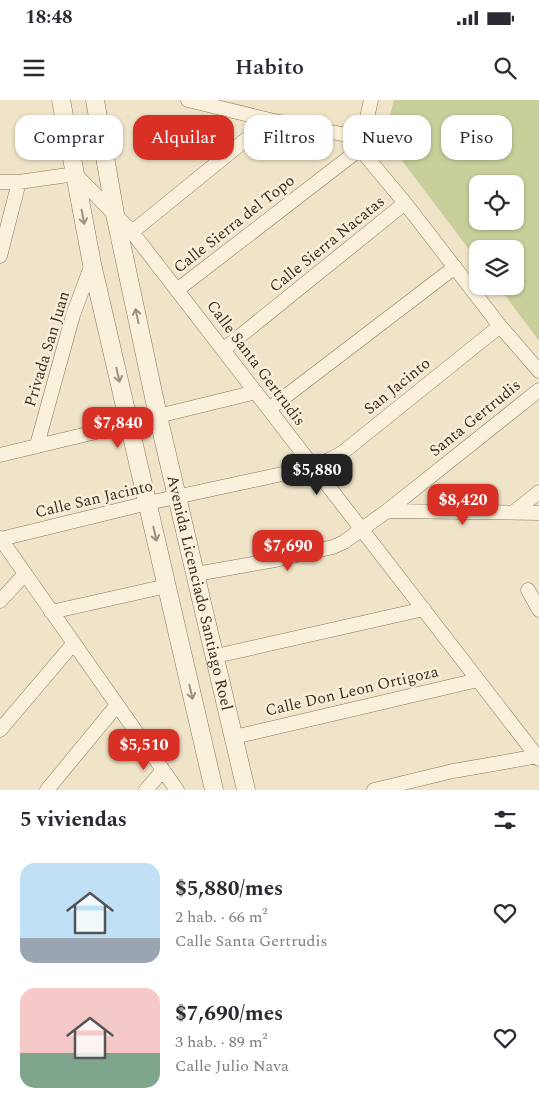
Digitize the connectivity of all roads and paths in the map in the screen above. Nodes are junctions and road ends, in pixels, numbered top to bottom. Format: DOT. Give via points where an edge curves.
graph roads {
  1 [pos="61,100"];
  2 [pos="95,100"];
  3 [pos="188,100"];
  4 [pos="371,100"];
  5 [pos="250,115"];
  6 [pos="368,115"];
  7 [pos="244,141"];
  8 [pos="343,158"];
  9 [pos="373,160"];
  10 [pos="75,174"];
  11 [pos="0,182"];
  12 [pos="19,182"];
  13 [pos="405,203"];
  14 [pos="115,214"];
  15 [pos="132,232"];
  16 [pos="0,256"];
  17 [pos="92,264"];
  18 [pos="455,267"];
  19 [pos="177,290"];
  20 [pos="500,326"];
  21 [pos="224,349"];
  22 [pos="539,371"];
  23 [pos="539,390"];
  24 [pos="256,392"];
  25 [pos="269,410"];
  26 [pos="158,416"];
  27 [pos="129,424"];
  28 [pos="37,445"];
  29 [pos="0,455"];
  30 [pos="312,467"];
  31 [pos="539,492"];
  32 [pos="178,498"];
  33 [pos="148,503"];
  34 [pos="387,511"];
  35 [pos="514,512"];
  36 [pos="539,513"];
  37 [pos="362,529"];
  38 [pos="0,539"];
  39 [pos="196,574"];
  40 [pos="24,575"];
  41 [pos="167,586"];
  42 [pos="528,590"];
  43 [pos="0,601"];
  44 [pos="424,609"];
  45 [pos="539,610"];
  46 [pos="51,612"];
  47 [pos="73,644"];
  48 [pos="216,656"];
  49 [pos="478,680"];
  50 [pos="117,705"];
  51 [pos="0,730"];
  52 [pos="234,737"];
  53 [pos="538,757"];
  54 [pos="163,770"];
  55 [pos="47,790"];
  56 [pos="146,790"];
  57 [pos="176,790"];
  58 [pos="214,790"];
  59 [pos="246,790"];
  60 [pos="374,790"];
  1 -- 10 [label="street, Avenida Licenciado Santiago Roel"];
  2 -- 14 [label="street, Avenida Licenciado Santiago Roel"];
  3 -- 5 [label="street"];
  4 -- 6 [label="street"];
  7 -- 15 [label="street"];
  8 -- 19 [label="street, Calle Sierra del Topo"];
  9 -- 13 [label="street, Calle Sierra Nacatas"];
  10 -- 12 [label="street"];
  10 -- 14 [label="street, Calle Santa Gertrudis"];
  10 -- 17 [label="street, Avenida Licenciado Santiago Roel, one-way"];
  11 -- 12 [label="street"];
  12 -- 16 [label="street"];
  13 -- 18 [label="street"];
  13 -- 21 [label="street, Calle Sierra Nacatas"];
  14 -- 15 [label="street, Calle Santa Gertrudis"];
  26 -- 14 [label="street, Avenida Licenciado Santiago Roel, one-way"];
  15 -- 19 [label="street, Calle Santa Gertrudis"];
  17 -- 27 [label="street, Avenida Licenciado Santiago Roel, one-way"];
  17 -- 28 [label="street, Privada San Juan" via="73,316"];
  18 -- 20 [label="street"];
  18 -- 25 [label="street"];
  19 -- 21 [label="street, Calle Santa Gertrudis"];
  20 -- 22 [label="street"];
  20 -- 30 [label="street, San Jacinto" via="342,452"];
  21 -- 24 [label="street, Calle Santa Gertrudis"];
  23 -- 34 [label="street, Santa Gertrudis"];
  24 -- 25 [label="street, Calle Santa Gertrudis"];
  24 -- 26 [label="street"];
  25 -- 30 [label="street, Calle Santa Gertrudis"];
  26 -- 32 [label="street, Avenida Licenciado Santiago Roel"];
  27 -- 28 [label="street"];
  27 -- 33 [label="street, Avenida Licenciado Santiago Roel"];
  28 -- 29 [label="street"];
  30 -- 32 [label="street, Calle San Jacinto"];
  30 -- 37 [label="street, Calle Santa Gertrudis"];
  31 -- 35 [label="street"];
  32 -- 33 [label="street, Calle San Jacinto"];
  32 -- 39 [label="street, Avenida Licenciado Santiago Roel"];
  33 -- 38 [label="street, Calle San Jacinto"];
  33 -- 41 [label="street, Avenida Licenciado Santiago Roel, one-way"];
  34 -- 35 [label="street"];
  34 -- 37 [label="street, Santa Gertrudis"];
  35 -- 36 [label="street"];
  37 -- 39 [label="street, Santa Gertrudis" via="333,547"];
  37 -- 44 [label="street, Calle Santa Gertrudis"];
  38 -- 40 [label="street"];
  39 -- 48 [label="street, Avenida Licenciado Santiago Roel"];
  40 -- 43 [label="street"];
  40 -- 46 [label="street"];
  41 -- 46 [label="street"];
  41 -- 58 [label="street, Avenida Licenciado Santiago Roel, one-way"];
  42 -- 45 [label="street"];
  44 -- 48 [label="street"];
  44 -- 49 [label="street, Calle Santa Gertrudis"];
  46 -- 47 [label="street"];
  47 -- 50 [label="street"];
  47 -- 51 [label="street"];
  48 -- 52 [label="street, Avenida Licenciado Santiago Roel"];
  49 -- 52 [label="street, Calle Don Leon Ortigoza"];
  49 -- 53 [label="street, Calle Santa Gertrudis"];
  50 -- 54 [label="street"];
  50 -- 55 [label="street"];
  52 -- 59 [label="street, Avenida Licenciado Santiago Roel"];
  53 -- 60 [label="street" via="453,771"];
  54 -- 56 [label="street"];
  54 -- 57 [label="street"];
}
